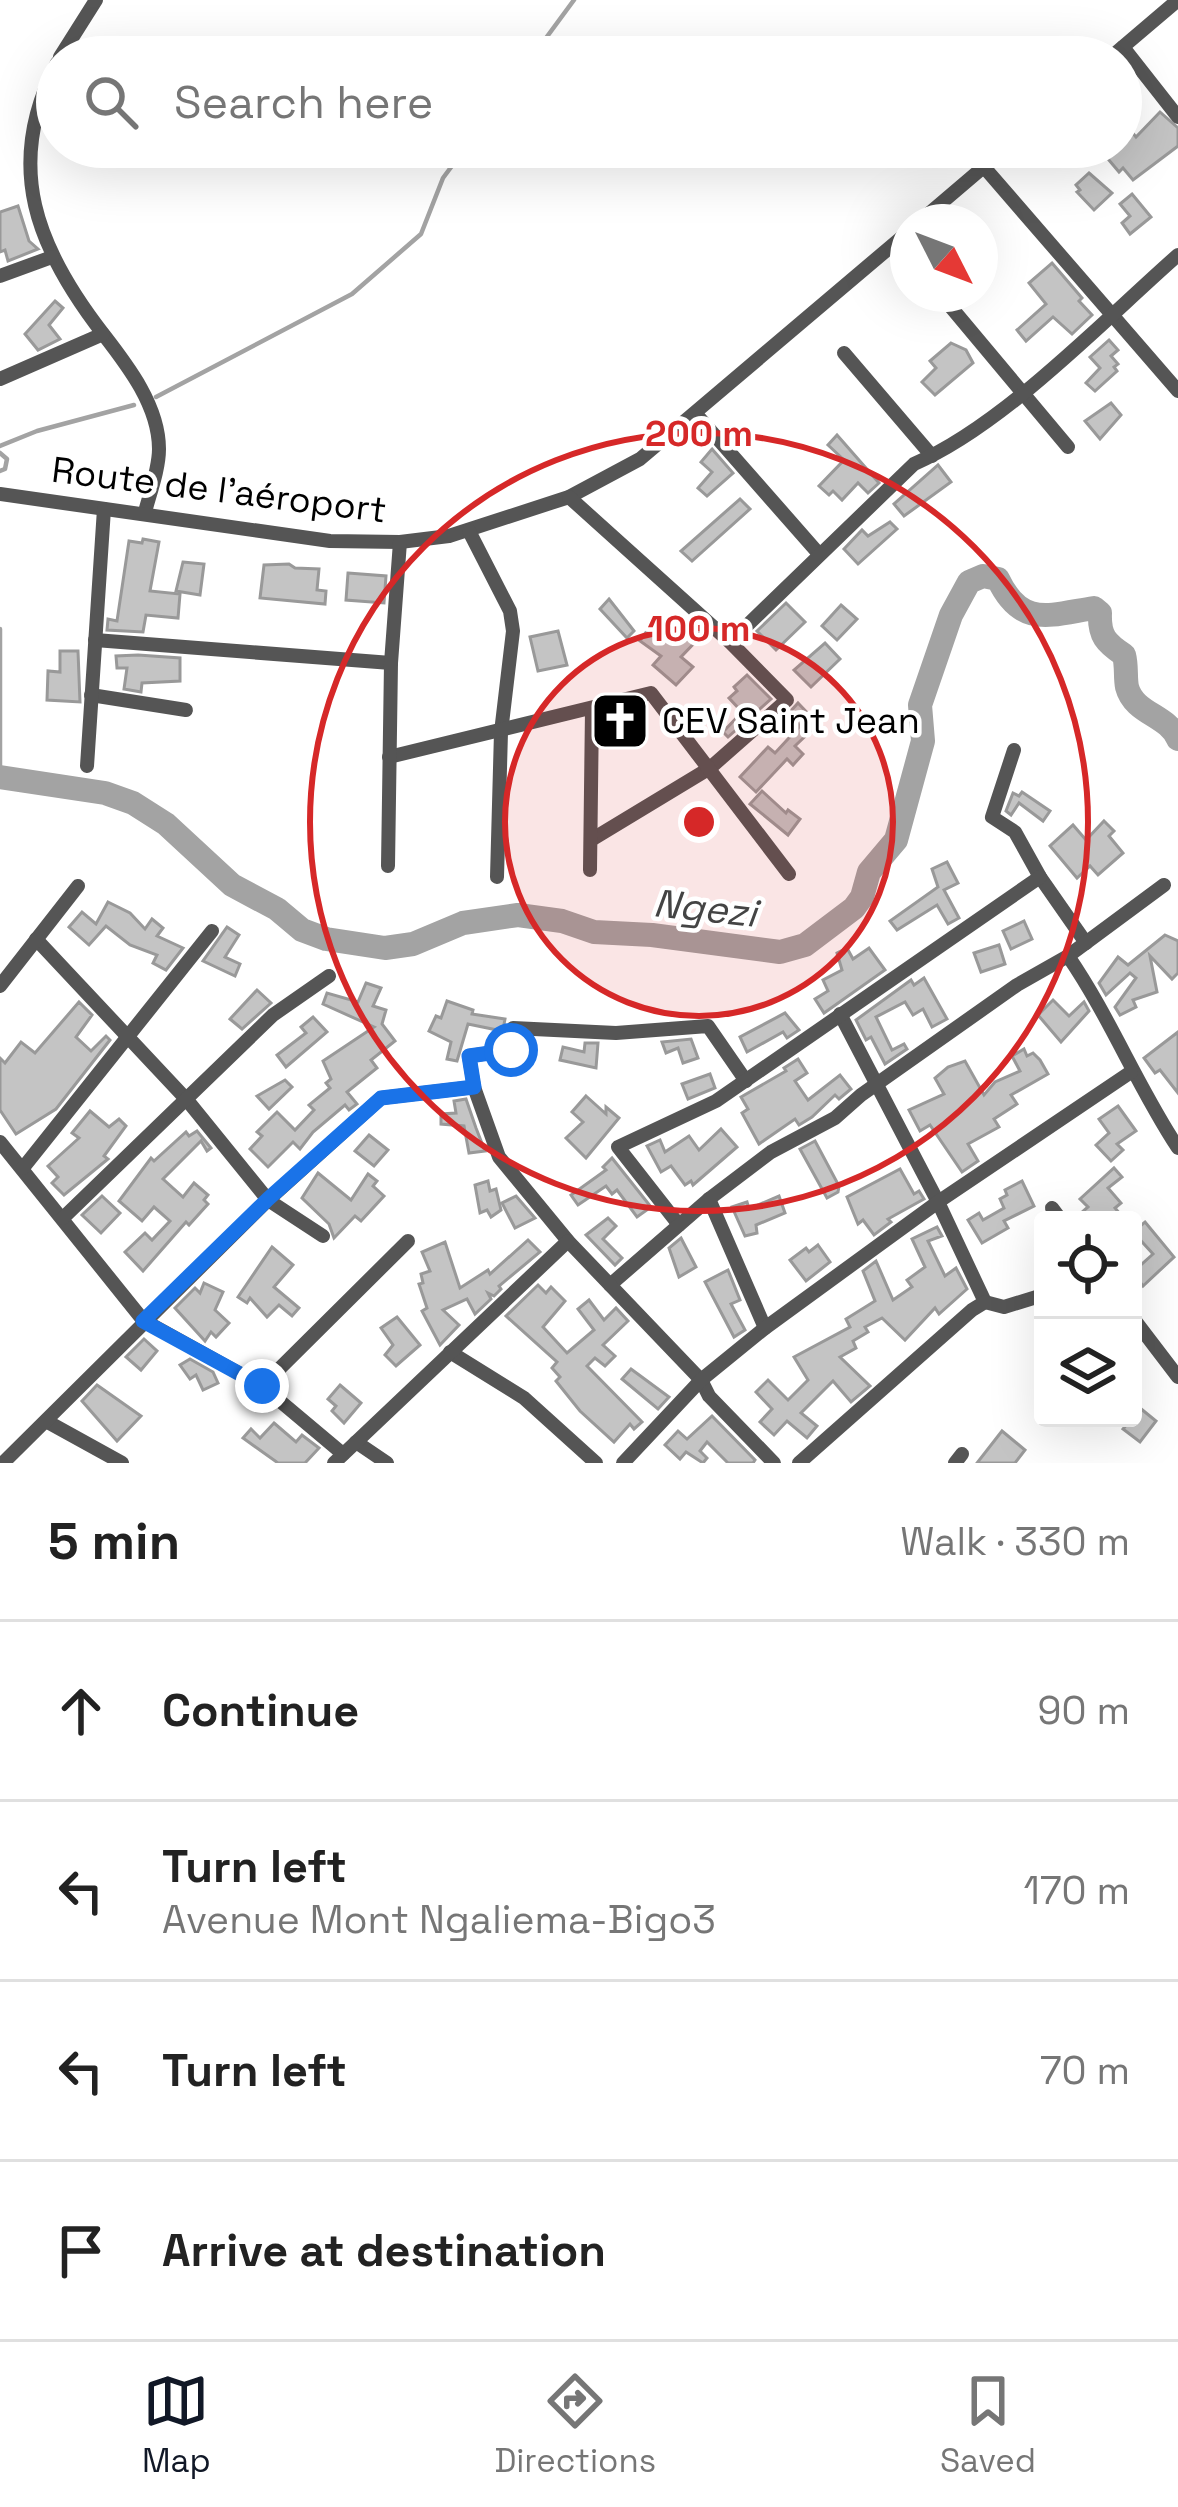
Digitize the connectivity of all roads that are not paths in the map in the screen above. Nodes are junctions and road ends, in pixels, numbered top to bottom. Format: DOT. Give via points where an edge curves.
graph roads {
  1 [pos="96,0"];
  2 [pos="1178,1"];
  3 [pos="74,36"];
  4 [pos="1136,36"];
  5 [pos="1142,79"];
  6 [pos="36,112"];
  7 [pos="1178,117"];
  8 [pos="983,168"];
  9 [pos="985,168"];
  10 [pos="941,204"];
  11 [pos="890,247"];
  12 [pos="1178,255"];
  13 [pos="52,257"];
  14 [pos="0,276"];
  15 [pos="955,312"];
  16 [pos="1112,313"];
  17 [pos="103,334"];
  18 [pos="844,353"];
  19 [pos="0,379"];
  20 [pos="1022,392"];
  21 [pos="1178,392"];
  22 [pos="696,414"];
  23 [pos="1068,447"];
  24 [pos="932,456"];
  25 [pos="0,494"];
  26 [pos="569,497"];
  27 [pos="104,509"];
  28 [pos="145,512"];
  29 [pos="469,530"];
  30 [pos="400,542"];
  31 [pos="819,554"];
  32 [pos="95,640"];
  33 [pos="730,642"];
  34 [pos="391,663"];
  35 [pos="92,695"];
  36 [pos="186,710"];
  37 [pos="592,710"];
  38 [pos="501,732"];
  39 [pos="1014,750"];
  40 [pos="389,758"];
  41 [pos="87,766"];
  42 [pos="710,769"];
  43 [pos="591,840"];
  44 [pos="388,866"];
  45 [pos="590,869"];
  46 [pos="789,874"];
  47 [pos="497,877"];
  48 [pos="1040,877"];
  49 [pos="78,886"];
  50 [pos="1163,886"];
  51 [pos="212,931"];
  52 [pos="36,939"];
  53 [pos="1086,943"];
  54 [pos="1068,956"];
  55 [pos="329,976"];
  56 [pos="0,986"];
  57 [pos="841,1014"];
  58 [pos="128,1037"];
  59 [pos="1131,1072"];
  60 [pos="746,1081"];
  61 [pos="879,1086"];
  62 [pos="474,1087"];
  63 [pos="187,1100"];
  64 [pos="1172,1125"];
  65 [pos="0,1142"];
  66 [pos="1178,1148"];
  67 [pos="22,1168"];
  68 [pos="709,1198"];
  69 [pos="268,1199"];
  70 [pos="938,1202"];
  71 [pos="63,1218"];
  72 [pos="679,1225"];
  73 [pos="323,1236"];
  74 [pos="408,1241"];
  75 [pos="568,1241"];
  76 [pos="610,1285"];
  77 [pos="1034,1297"];
  78 [pos="985,1302"];
  79 [pos="1134,1319"];
  80 [pos="143,1321"];
  81 [pos="765,1328"];
  82 [pos="450,1352"];
  83 [pos="1178,1377"];
  84 [pos="701,1380"];
  85 [pos="262,1386"];
  86 [pos="46,1421"];
  87 [pos="356,1442"];
  88 [pos="338,1459"];
  89 [pos="3,1463"];
  90 [pos="122,1463"];
  91 [pos="387,1463"];
  92 [pos="596,1463"];
  93 [pos="623,1463"];
  94 [pos="774,1463"];
  95 [pos="799,1463"];
  1 -- 3 [label="street"];
  2 -- 4 [label="street"];
  5 -- 7 [label="street"];
  6 -- 13 [label="street" via="32,206"];
  8 -- 10 [label="street"];
  9 -- 16 [label="street"];
  11 -- 22 [label="street, Route de l'aéroport"];
  12 -- 16 [label="street"];
  13 -- 14 [label="street"];
  13 -- 17 [label="street"];
  15 -- 20 [label="street"];
  16 -- 20 [label="street"];
  16 -- 21 [label="street"];
  17 -- 19 [label="street"];
  17 -- 28 [label="street" via="132,369 154,423 160,450"];
  18 -- 24 [label="street"];
  20 -- 23 [label="street"];
  20 -- 24 [label="street"];
  22 -- 26 [label="street, Route de l'aéroport" via="640,459"];
  22 -- 31 [label="street"];
  24 -- 31 [label="street"];
  25 -- 27 [label="street, Route de l'aéroport"];
  26 -- 29 [label="street, Route de l'aéroport"];
  26 -- 33 [label="street"];
  27 -- 28 [label="street, Route de l'aéroport"];
  27 -- 32 [label="street"];
  28 -- 30 [label="street, Route de l'aéroport" via="330,541"];
  29 -- 30 [label="street, Route de l'aéroport"];
  29 -- 38 [label="street" via="510,611"];
  30 -- 34 [label="street"];
  31 -- 33 [label="street"];
  32 -- 34 [label="street"];
  32 -- 35 [label="street"];
  33 -- 42 [label="street" via="787,700"];
  34 -- 40 [label="street"];
  35 -- 36 [label="street"];
  35 -- 41 [label="street"];
  37 -- 38 [label="street"];
  37 -- 42 [label="street" via="651,693"];
  37 -- 43 [label="street"];
  38 -- 40 [label="street"];
  38 -- 47 [label="street"];
  39 -- 48 [label="street" via="992,817 1015,832"];
  40 -- 44 [label="street"];
  42 -- 43 [label="street"];
  42 -- 46 [label="street"];
  43 -- 45 [label="street"];
  48 -- 53 [label="street"];
  48 -- 57 [label="street"];
  49 -- 52 [label="street"];
  50 -- 53 [label="street"];
  51 -- 58 [label="street"];
  52 -- 56 [label="street"];
  52 -- 58 [label="street"];
  53 -- 54 [label="street"];
  54 -- 59 [label="street"];
  54 -- 61 [label="street"];
  55 -- 63 [label="street" via="274,1015"];
  57 -- 60 [label="street"];
  57 -- 61 [label="street"];
  58 -- 63 [label="street"];
  58 -- 67 [label="street"];
  59 -- 64 [label="street"];
  59 -- 70 [label="street"];
  60 -- 62 [label="street" via="708,1026 616,1033 513,1028 511,1050 469,1056"];
  60 -- 72 [label="street" via="619,1147"];
  61 -- 68 [label="street"];
  61 -- 70 [label="street"];
  62 -- 69 [label="street" via="381,1098"];
  62 -- 75 [label="street" via="500,1156"];
  63 -- 69 [label="street"];
  63 -- 71 [label="street"];
  64 -- 66 [label="street"];
  65 -- 67 [label="street"];
  67 -- 71 [label="street"];
  68 -- 72 [label="street"];
  68 -- 81 [label="street"];
  69 -- 73 [label="street"];
  69 -- 80 [label="street"];
  70 -- 78 [label="street"];
  70 -- 81 [label="street"];
  71 -- 80 [label="street"];
  72 -- 76 [label="street"];
  74 -- 85 [label="street"];
  75 -- 76 [label="street"];
  75 -- 82 [label="street"];
  76 -- 84 [label="street"];
  77 -- 78 [label="street"];
  78 -- 95 [label="street"];
  79 -- 83 [label="street"];
  80 -- 85 [label="street"];
  80 -- 86 [label="street"];
  81 -- 84 [label="street"];
  82 -- 87 [label="street"];
  82 -- 92 [label="street" via="524,1398"];
  84 -- 93 [label="street"];
  84 -- 94 [label="street"];
  85 -- 88 [label="street"];
  86 -- 89 [label="street"];
  86 -- 90 [label="street"];
  87 -- 88 [label="street"];
  87 -- 91 [label="street"];
}
